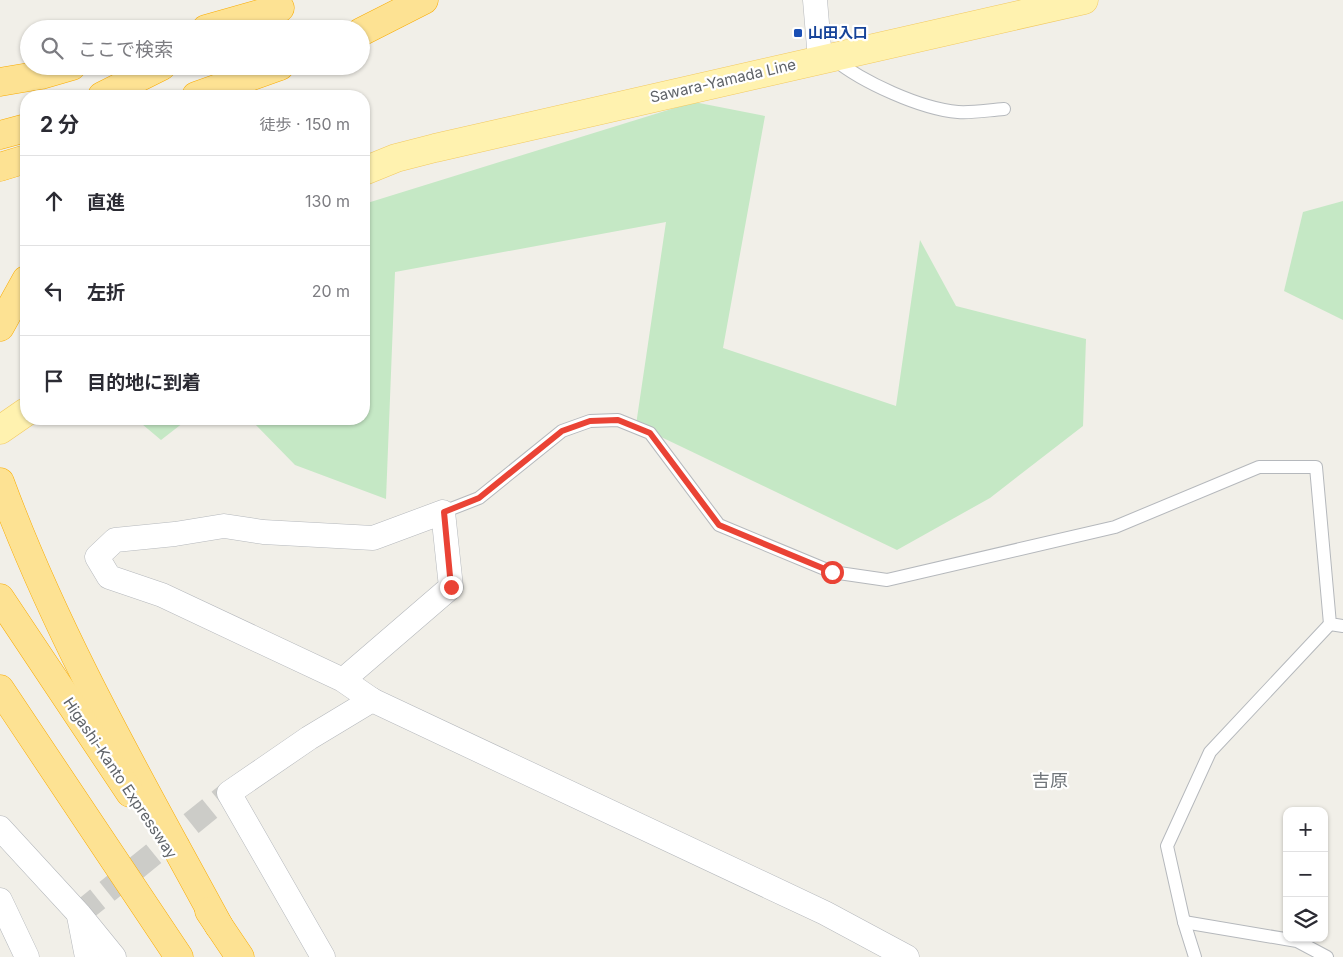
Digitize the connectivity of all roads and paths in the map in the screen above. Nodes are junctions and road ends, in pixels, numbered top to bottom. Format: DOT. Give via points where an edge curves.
graph roads {
  1 [pos="424,0"];
  2 [pos="815,0"];
  3 [pos="1084,0"];
  4 [pos="287,4"];
  5 [pos="235,20"];
  6 [pos="256,20"];
  7 [pos="370,27"];
  8 [pos="826,58"];
  9 [pos="42,75"];
  10 [pos="144,75"];
  11 [pos="256,75"];
  12 [pos="269,75"];
  13 [pos="0,82"];
  14 [pos="114,90"];
  15 [pos="213,90"];
  16 [pos="250,90"];
  17 [pos="1004,109"];
  18 [pos="20,130"];
  19 [pos="0,135"];
  20 [pos="20,161"];
  21 [pos="0,167"];
  22 [pos="370,169"];
  23 [pos="20,291"];
  24 [pos="0,327"];
  25 [pos="20,416"];
  26 [pos="0,430"];
  27 [pos="0,482"];
  28 [pos="444,512"];
  29 [pos="0,598"];
  30 [pos="1330,624"];
  31 [pos="1343,626"];
  32 [pos="343,680"];
  33 [pos="2,692"];
  34 [pos="372,700"];
  35 [pos="0,828"];
  36 [pos="0,900"];
  37 [pos="79,914"];
  38 [pos="1184,922"];
  39 [pos="219,926"];
  40 [pos="27,957"];
  41 [pos="87,957"];
  42 [pos="114,957"];
  43 [pos="179,957"];
  44 [pos="240,957"];
  45 [pos="323,957"];
  46 [pos="908,957"];
  47 [pos="1195,957"];
  48 [pos="1327,957"];
  1 -- 7 [label="highway"];
  2 -- 8 [label="street"];
  3 -- 8 [label="main road, Sawara-Yamada Line"];
  4 -- 5 [label="highway"];
  4 -- 6 [label="highway"];
  8 -- 17 [label="lane" via="895,93 927,104 957,112"];
  8 -- 22 [label="main road, Sawara-Yamada Line" via="435,148 396,158"];
  9 -- 13 [label="highway"];
  10 -- 14 [label="highway"];
  11 -- 15 [label="highway"];
  12 -- 16 [label="highway"];
  18 -- 19 [label="highway"];
  20 -- 21 [label="highway"];
  23 -- 24 [label="highway"];
  25 -- 26 [label="main road"];
  27 -- 39 [label="highway" via="16,526 81,664"];
  28 -- 30 [label="lane" via="479,498 562,431 590,421 618,420 650,433 719,525 832,572 887,580 1115,527 1259,467 1316,467"];
  28 -- 32 [label="street" via="451,587"];
  28 -- 32 [label="street" via="373,538 263,532 224,526 115,540 97,557 109,576 162,595"];
  29 -- 39 [label="highway, Higashi-Kanto Expressway"];
  30 -- 31 [label="lane"];
  30 -- 38 [label="lane" via="1210,752 1167,846"];
  32 -- 34 [label="street"];
  33 -- 43 [label="highway"];
  34 -- 45 [label="street" via="309,738 229,794"];
  34 -- 46 [label="street" via="825,913"];
  35 -- 37 [label="street"];
  36 -- 40 [label="street"];
  37 -- 41 [label="street"];
  37 -- 42 [label="street"];
  38 -- 47 [label="lane"];
  38 -- 48 [label="lane" via="1297,941"];
  39 -- 44 [label="highway, Higashi-Kanto Expressway"];
}
